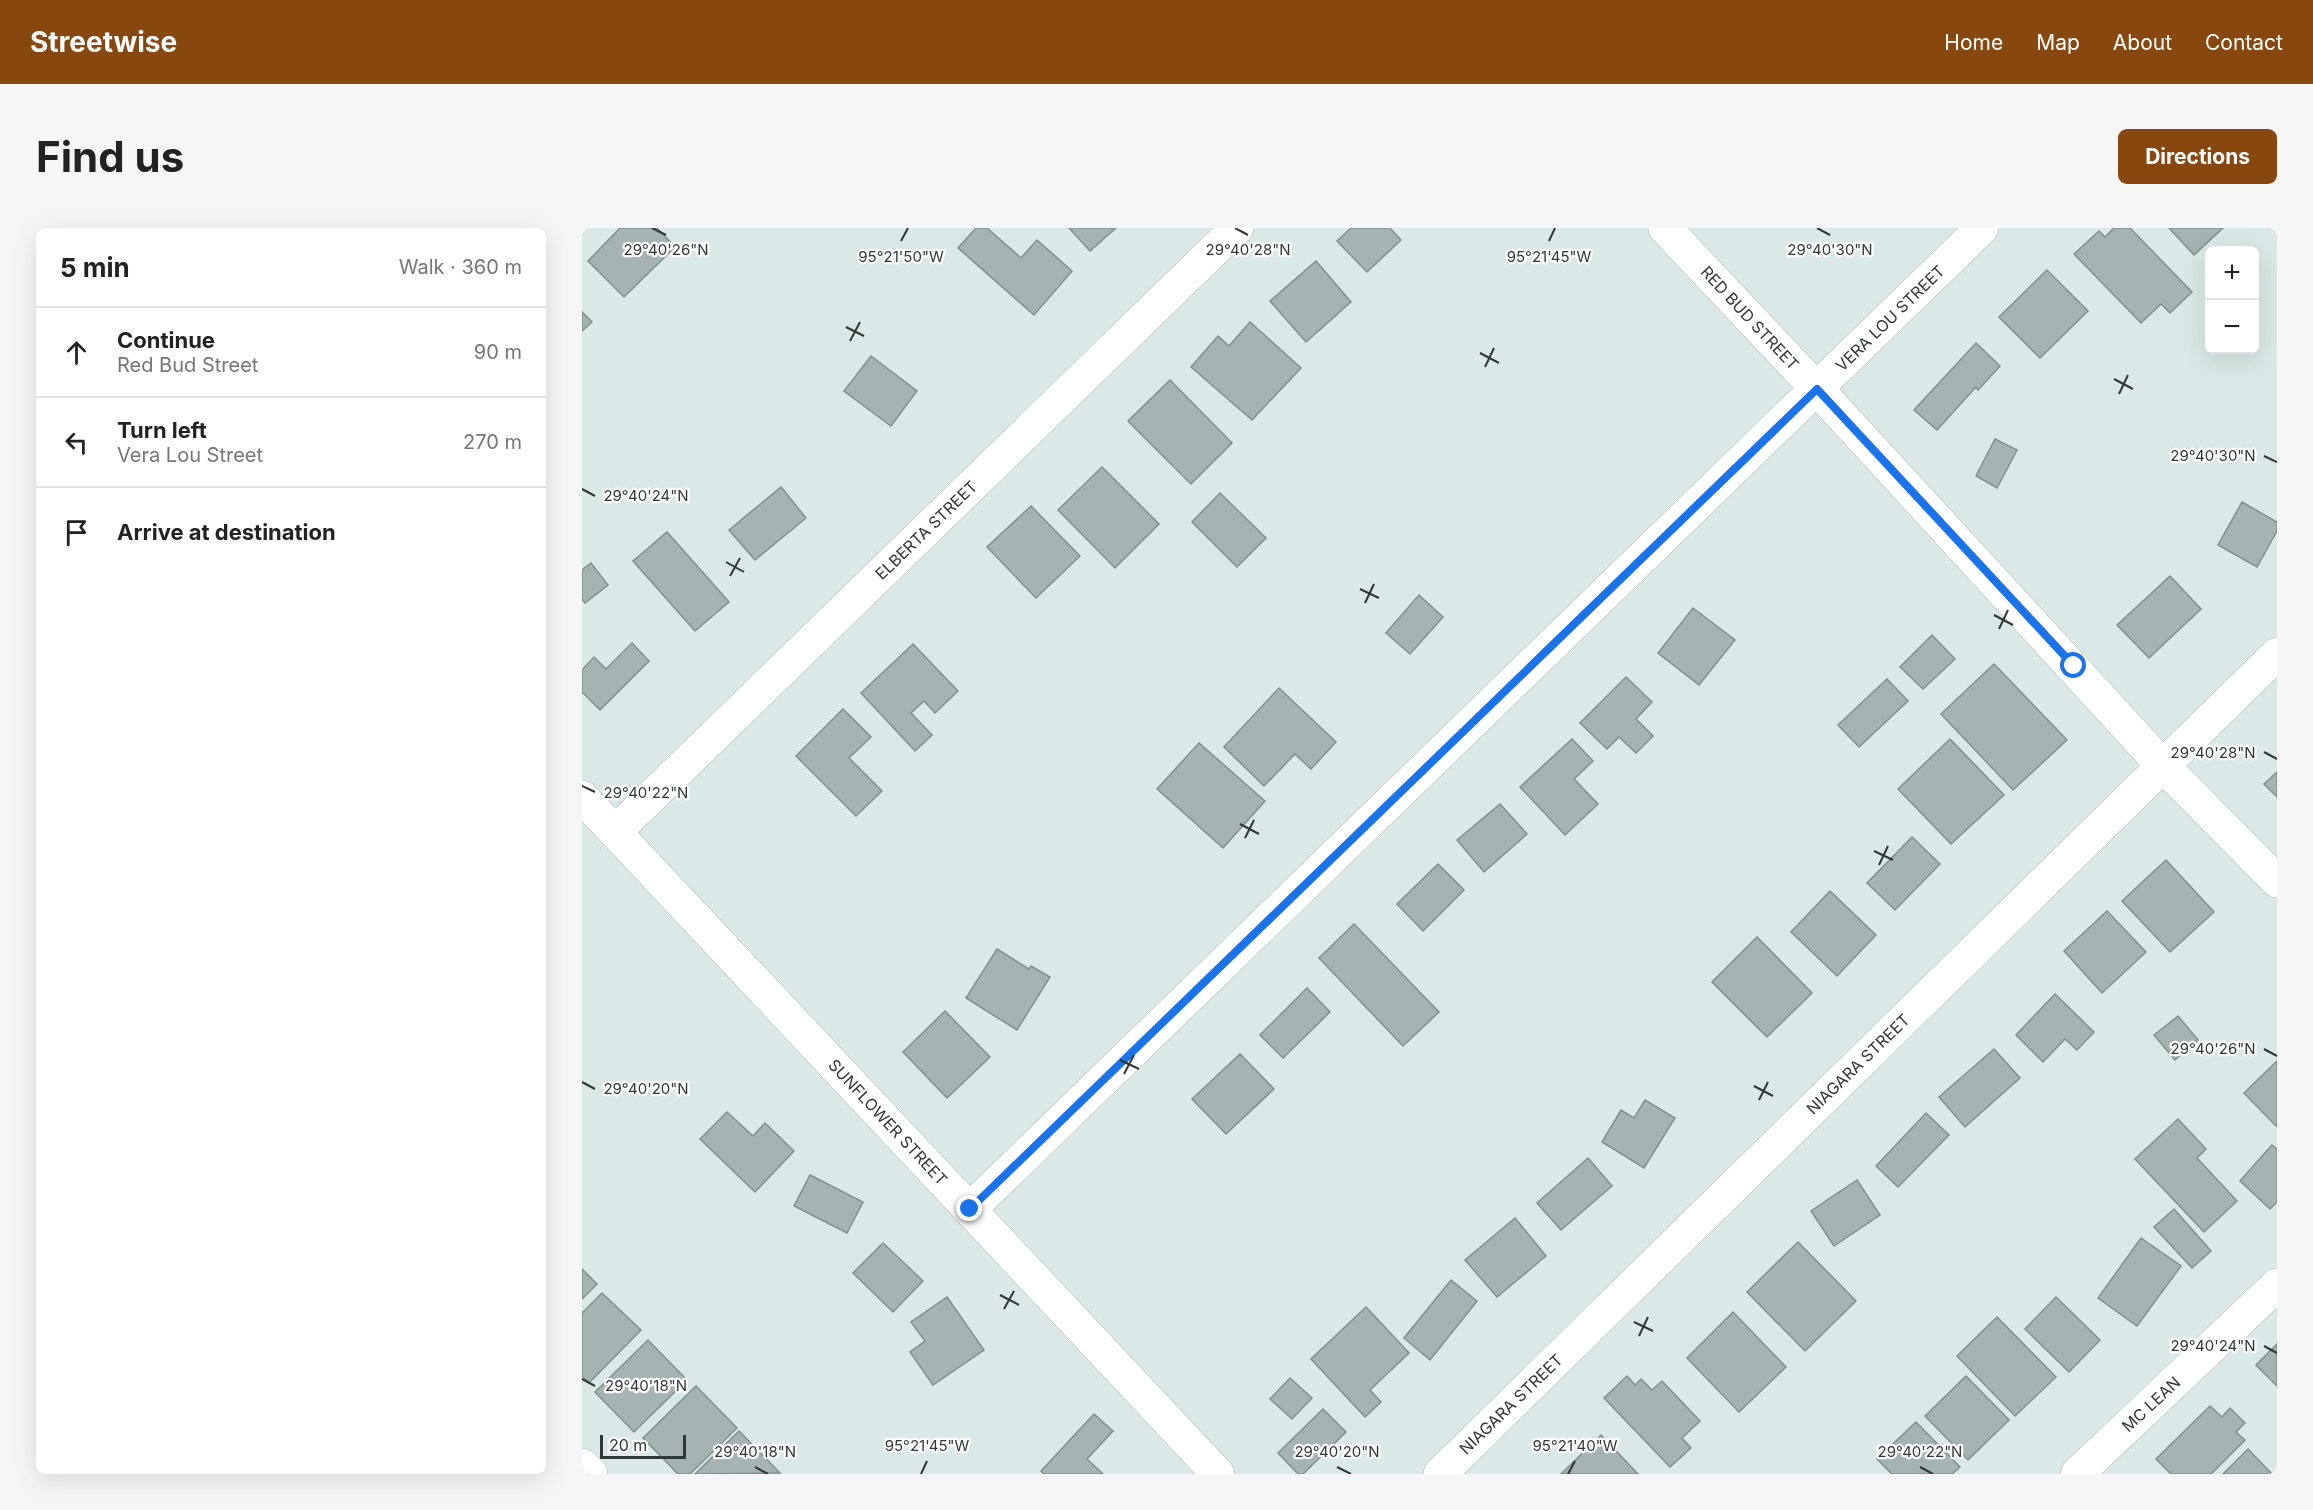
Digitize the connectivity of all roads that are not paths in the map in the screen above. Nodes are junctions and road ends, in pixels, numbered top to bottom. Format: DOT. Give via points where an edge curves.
graph roads {
  1 [pos="1237,228"];
  2 [pos="1665,228"];
  3 [pos="1982,228"];
  4 [pos="1817,389"];
  5 [pos="2277,654"];
  6 [pos="2163,766"];
  7 [pos="582,797"];
  8 [pos="615,832"];
  9 [pos="2277,881"];
  10 [pos="970,1209"];
  11 [pos="2277,1285"];
  12 [pos="582,1465"];
  13 [pos="591,1474"];
  14 [pos="1218,1474"];
  15 [pos="1440,1474"];
  16 [pos="2077,1474"];
  1 -- 8 [label="street, ELBERTA STREET"];
  2 -- 4 [label="street, RED BUD STREET"];
  3 -- 4 [label="street, VERA LOU STREET"];
  4 -- 6 [label="street, RED BUD STREET"];
  4 -- 10 [label="street, VERA LOU STREET"];
  5 -- 6 [label="street, NIAGARA STREET"];
  6 -- 9 [label="street, RED BUD STREET"];
  6 -- 15 [label="street, NIAGARA STREET"];
  7 -- 8 [label="street, SUNFLOWER STREET"];
  8 -- 10 [label="street, SUNFLOWER STREET"];
  10 -- 14 [label="street, SUNFLOWER STREET"];
  11 -- 16 [label="street, MC LEAN"];
  12 -- 13 [label="street"];
}
